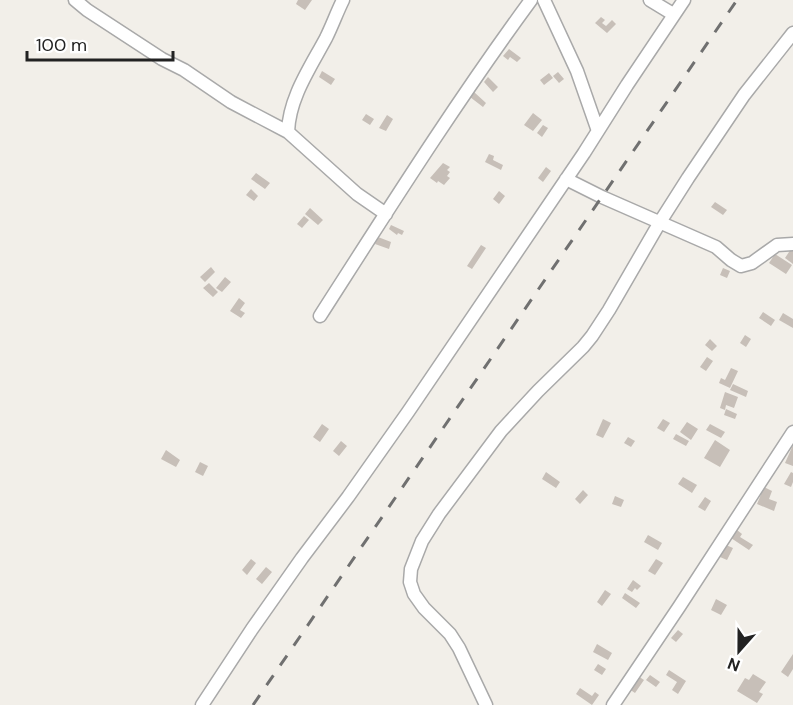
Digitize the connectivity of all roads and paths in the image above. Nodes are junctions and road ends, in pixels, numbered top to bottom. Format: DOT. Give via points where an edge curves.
graph roads {
  1 [pos="75,0"];
  2 [pos="343,0"];
  3 [pos="531,0"];
  4 [pos="544,0"];
  5 [pos="650,0"];
  6 [pos="684,0"];
  7 [pos="673,14"];
  8 [pos="793,33"];
  9 [pos="598,131"];
  10 [pos="288,132"];
  11 [pos="566,179"];
  12 [pos="386,214"];
  13 [pos="660,222"];
  14 [pos="793,244"];
  15 [pos="320,316"];
  16 [pos="793,432"];
  17 [pos="202,705"];
  18 [pos="486,705"];
  19 [pos="613,705"];
  1 -- 10 [label="street" via="231,102"];
  2 -- 10 [label="street" via="290,111"];
  3 -- 12 [label="street"];
  4 -- 9 [label="street" via="577,71"];
  5 -- 7 [label="street"];
  6 -- 7 [label="street"];
  7 -- 9 [label="street"];
  8 -- 13 [label="street" via="744,95"];
  9 -- 11 [label="street"];
  10 -- 12 [label="street" via="357,194"];
  11 -- 13 [label="street"];
  11 -- 17 [label="street"];
  12 -- 15 [label="street"];
  13 -- 14 [label="street" via="716,247 741,266 777,245"];
  13 -- 18 [label="street" via="592,336 501,431 439,514 416,557 410,577 414,594 450,634"];
  16 -- 19 [label="street"];
}
